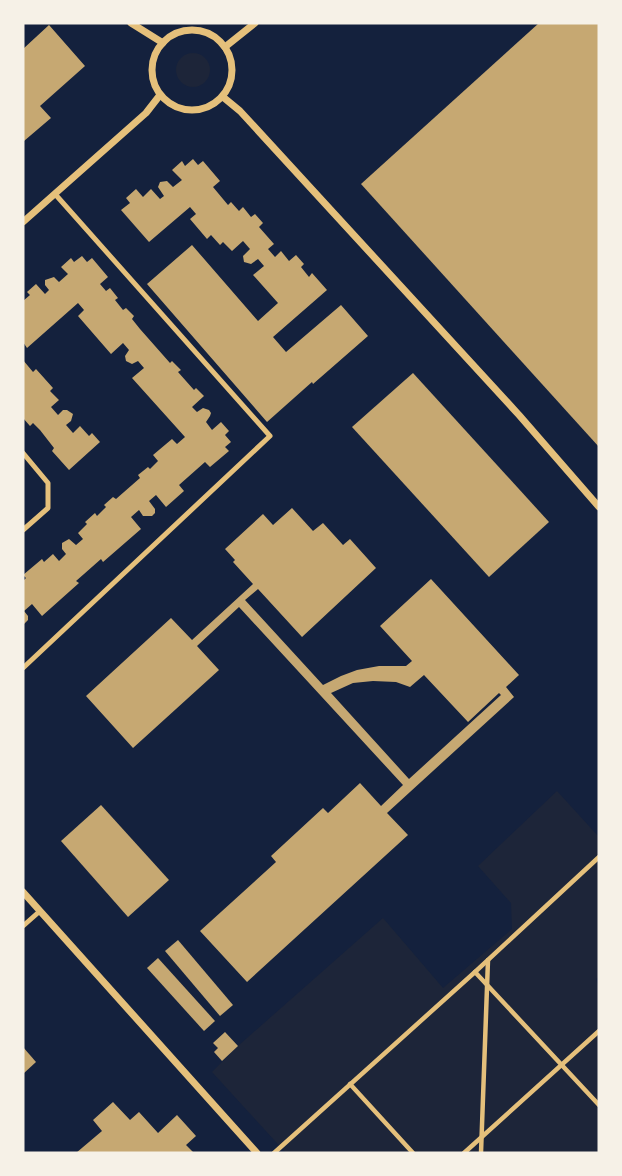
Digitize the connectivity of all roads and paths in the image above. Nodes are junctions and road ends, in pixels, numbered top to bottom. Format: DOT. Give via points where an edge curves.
graph roads {
  1 [pos="131,23"];
  2 [pos="255,23"];
  3 [pos="163,43"];
  4 [pos="225,47"];
  5 [pos="160,95"];
  6 [pos="223,97"];
  7 [pos="55,194"];
  8 [pos="23,222"];
  9 [pos="23,453"];
  10 [pos="599,507"];
  11 [pos="23,530"];
  12 [pos="23,668"];
  13 [pos="599,857"];
  14 [pos="23,892"];
  15 [pos="40,911"];
  16 [pos="23,926"];
  17 [pos="488,959"];
  18 [pos="475,972"];
  19 [pos="487,984"];
  20 [pos="599,1031"];
  21 [pos="561,1064"];
  22 [pos="350,1084"];
  23 [pos="599,1105"];
  24 [pos="481,1138"];
  25 [pos="257,1153"];
  26 [pos="273,1153"];
  27 [pos="413,1153"];
  28 [pos="464,1153"];
  29 [pos="481,1153"];
  1 -- 3 [label="street"];
  2 -- 4 [label="street"];
  3 -- 4 [label="street" via="192,30 213,36"];
  3 -- 5 [label="street" via="152,74"];
  4 -- 6 [label="street" via="233,71"];
  5 -- 6 [label="street" via="180,109 194,110"];
  5 -- 7 [label="street"];
  6 -- 10 [label="street"];
  7 -- 8 [label="street"];
  7 -- 12 [label="lane" via="270,436"];
  9 -- 11 [label="lane" via="48,483 48,508"];
  13 -- 17 [label="path"];
  14 -- 15 [label="street"];
  15 -- 16 [label="lane"];
  15 -- 25 [label="street"];
  17 -- 18 [label="path"];
  17 -- 19 [label="path"];
  18 -- 19 [label="path"];
  18 -- 22 [label="path"];
  19 -- 21 [label="path"];
  19 -- 24 [label="path"];
  20 -- 21 [label="path"];
  21 -- 23 [label="path"];
  21 -- 24 [label="path"];
  22 -- 26 [label="path"];
  22 -- 27 [label="path"];
  24 -- 28 [label="path"];
  24 -- 29 [label="path"];
}
